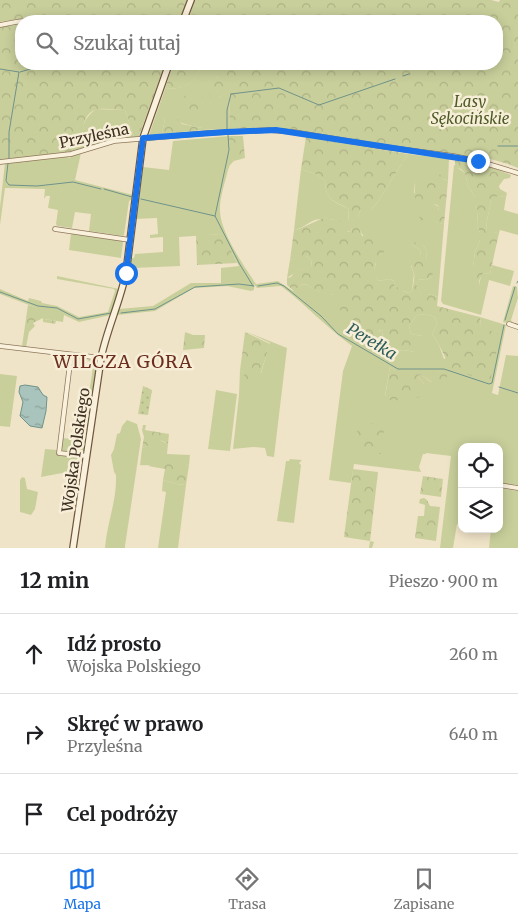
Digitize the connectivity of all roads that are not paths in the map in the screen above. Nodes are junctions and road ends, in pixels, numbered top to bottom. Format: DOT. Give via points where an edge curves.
graph roads {
  1 [pos="191,0"];
  2 [pos="186,15"];
  3 [pos="15,22"];
  4 [pos="0,25"];
  5 [pos="167,70"];
  6 [pos="143,138"];
  7 [pos="0,162"];
  8 [pos="518,173"];
  9 [pos="55,229"];
  10 [pos="130,240"];
  11 [pos="509,324"];
  12 [pos="518,327"];
  13 [pos="0,346"];
  14 [pos="71,355"];
  15 [pos="101,358"];
  16 [pos="87,456"];
  17 [pos="503,486"];
  18 [pos="518,488"];
  19 [pos="73,548"];
  1 -- 2 [label="street"];
  3 -- 4 [label="street"];
  5 -- 6 [label="street, Wojska Polskiego"];
  6 -- 7 [label="street, Przyleśna" via="114,141 71,154"];
  6 -- 8 [label="street, Przyleśna" via="276,130 453,156"];
  6 -- 10 [label="street, Wojska Polskiego"];
  9 -- 10 [label="street"];
  10 -- 15 [label="street, Wojska Polskiego" via="123,287"];
  11 -- 12 [label="street"];
  13 -- 14 [label="street"];
  14 -- 15 [label="street"];
  14 -- 16 [label="street" via="59,453"];
  15 -- 16 [label="street, Wojska Polskiego"];
  16 -- 19 [label="street, Wojska Polskiego"];
  17 -- 18 [label="street"];
}
